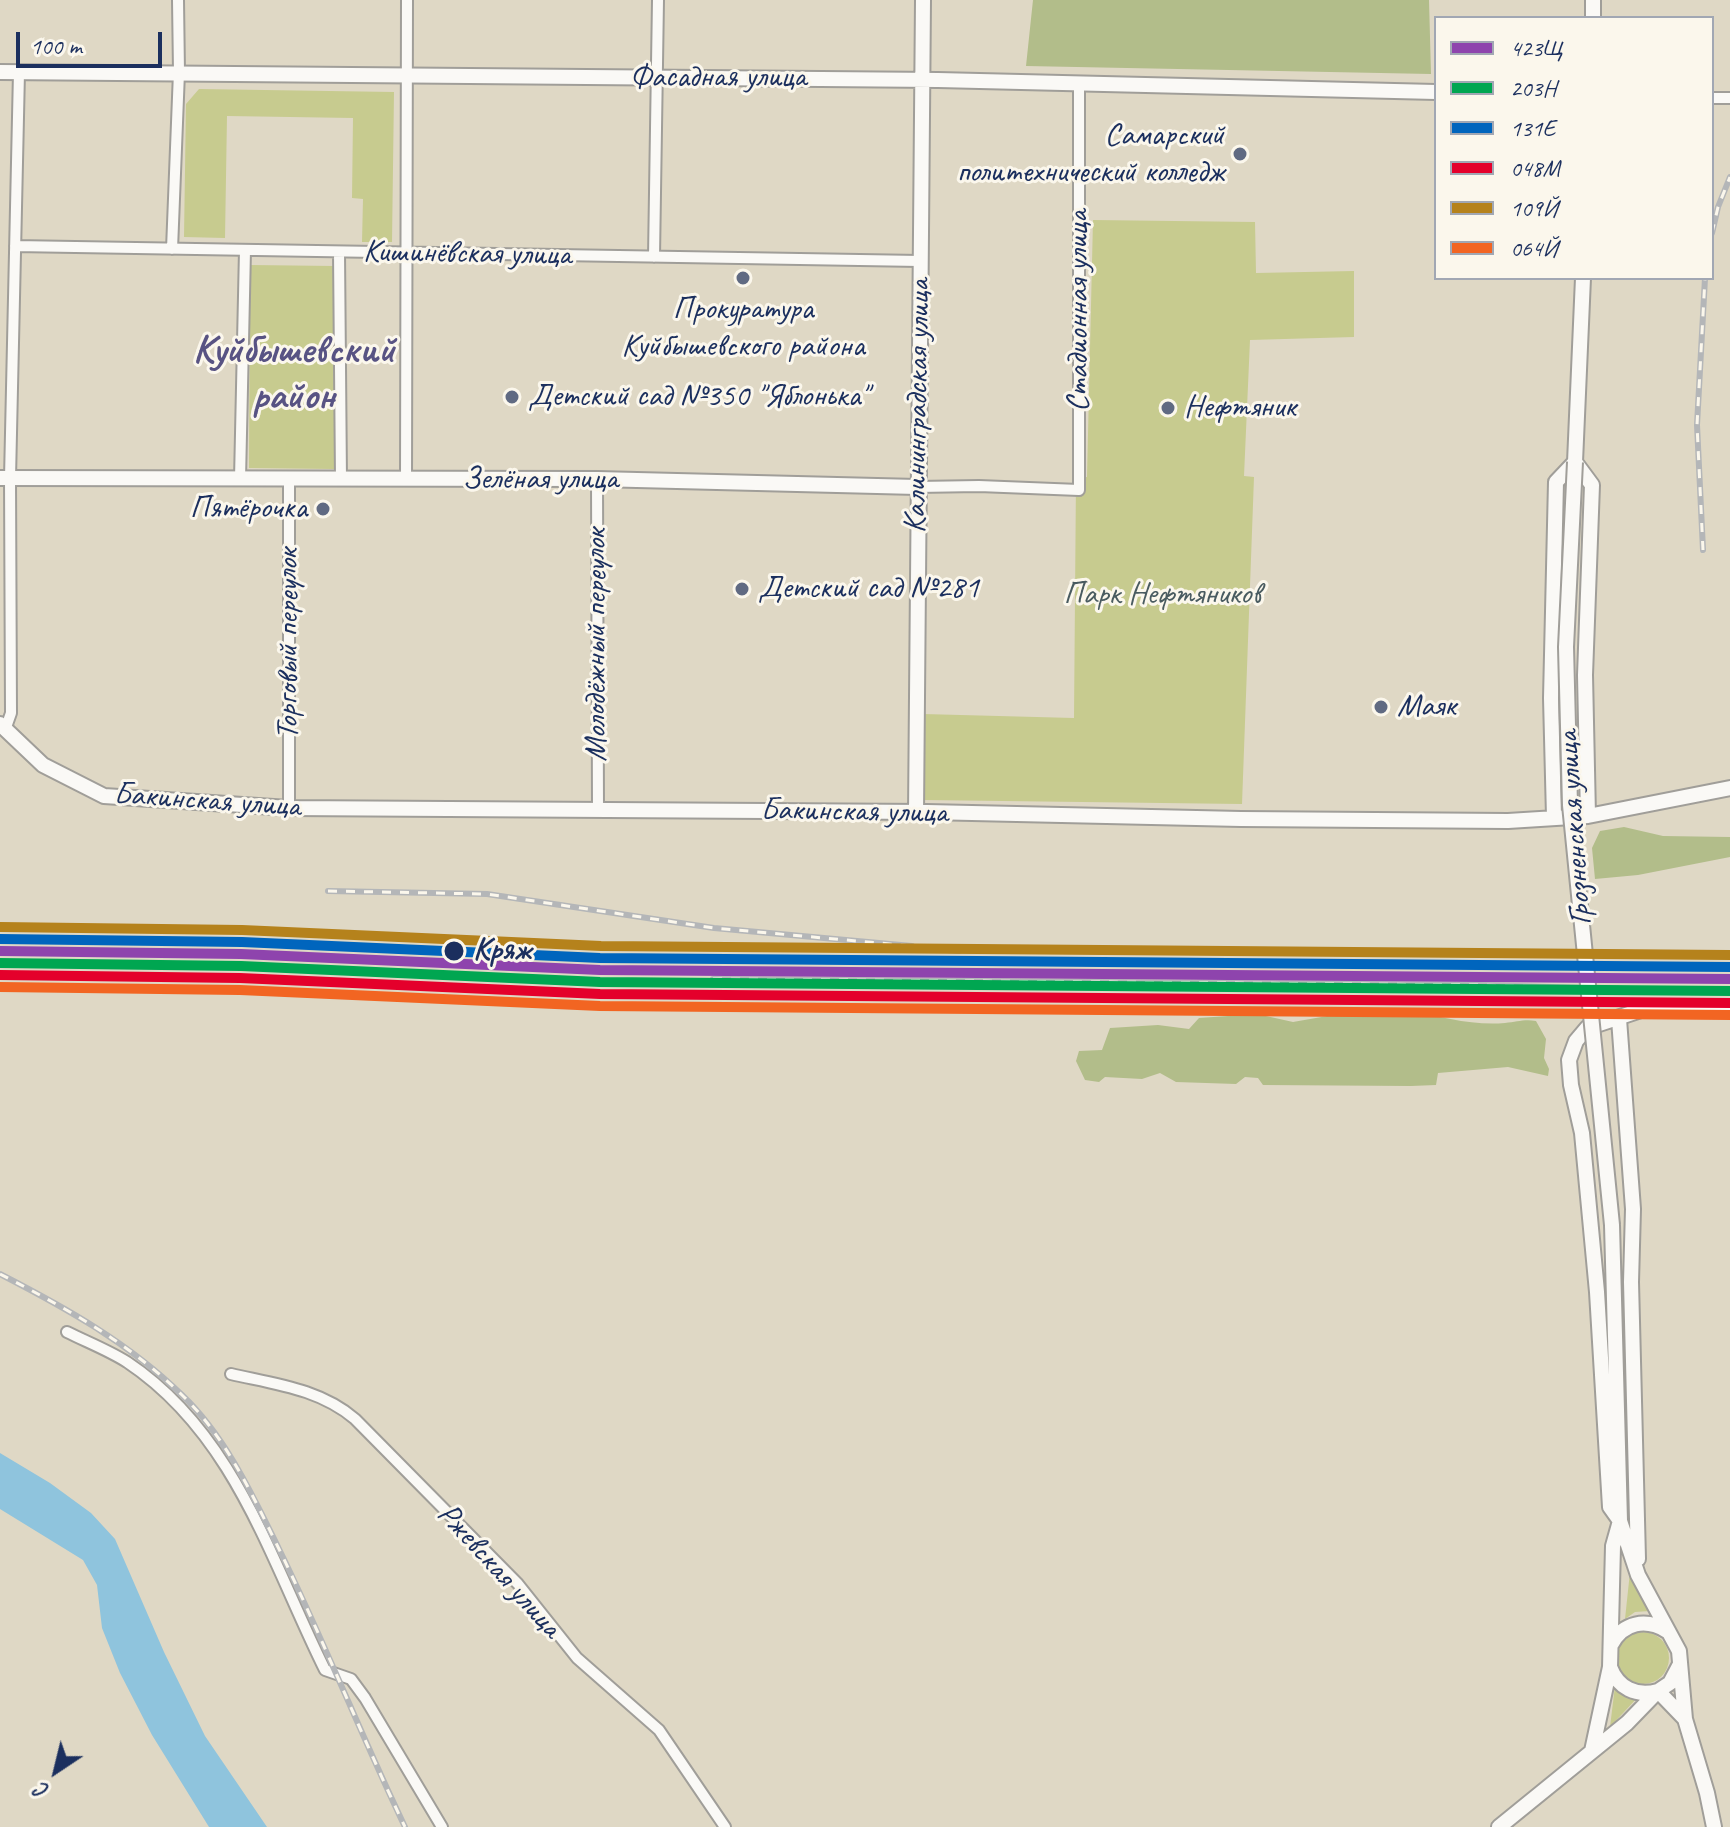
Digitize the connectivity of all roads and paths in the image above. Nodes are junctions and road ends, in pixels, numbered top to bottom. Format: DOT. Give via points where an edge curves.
graph roads {
  1 [pos="178,0"];
  2 [pos="407,0"];
  3 [pos="658,0"];
  4 [pos="923,0"];
  5 [pos="0,72"];
  6 [pos="19,72"];
  7 [pos="179,72"];
  8 [pos="407,76"];
  9 [pos="658,78"];
  10 [pos="921,80"];
  11 [pos="1079,84"];
  12 [pos="1434,92"];
  13 [pos="15,246"];
  14 [pos="172,249"];
  15 [pos="245,250"];
  16 [pos="339,252"];
  17 [pos="406,253"];
  18 [pos="654,257"];
  19 [pos="920,261"];
  20 [pos="1583,280"];
  21 [pos="1575,462"];
  22 [pos="5,478"];
  23 [pos="240,479"];
  24 [pos="597,479"];
  25 [pos="289,480"];
  26 [pos="341,480"];
  27 [pos="406,480"];
  28 [pos="917,487"];
  29 [pos="1079,490"];
  30 [pos="3,727"];
  31 [pos="1585,755"];
  32 [pos="1730,788"];
  33 [pos="289,808"];
  34 [pos="598,810"];
  35 [pos="916,812"];
  36 [pos="1588,816"];
  37 [pos="1554,817"];
  38 [pos="1730,1010"];
  39 [pos="1619,1019"];
  40 [pos="67,1332"];
  41 [pos="231,1374"];
  42 [pos="1620,1521"];
  43 [pos="1638,1575"];
  44 [pos="1667,1631"];
  45 [pos="1610,1648"];
  46 [pos="1679,1666"];
  47 [pos="1610,1667"];
  48 [pos="1658,1691"];
  49 [pos="1685,1719"];
  50 [pos="1592,1751"];
  51 [pos="442,1827"];
  52 [pos="725,1827"];
  53 [pos="1499,1827"];
  54 [pos="1714,1827"];
  1 -- 7 [label="street"];
  2 -- 8 [label="street"];
  3 -- 9 [label="street"];
  4 -- 10 [label="main road, Калининградская улица"];
  5 -- 6 [label="main road, Фасадная улица"];
  6 -- 7 [label="main road, Фасадная улица"];
  6 -- 13 [label="street"];
  7 -- 8 [label="main road, Фасадная улица"];
  7 -- 14 [label="street"];
  8 -- 9 [label="main road, Фасадная улица"];
  8 -- 17 [label="street"];
  9 -- 10 [label="main road, Фасадная улица"];
  9 -- 18 [label="street"];
  10 -- 11 [label="main road, Фасадная улица"];
  10 -- 19 [label="main road, Калининградская улица"];
  11 -- 12 [label="main road, Фасадная улица"];
  11 -- 29 [label="street, Стадионная улица"];
  13 -- 14 [label="street, Кишинёвская улица"];
  13 -- 22 [label="street"];
  14 -- 15 [label="street, Кишинёвская улица"];
  15 -- 16 [label="street, Кишинёвская улица"];
  15 -- 23 [label="street"];
  16 -- 17 [label="street, Кишинёвская улица"];
  16 -- 26 [label="street"];
  17 -- 18 [label="street, Кишинёвская улица"];
  17 -- 27 [label="street"];
  18 -- 19 [label="street, Кишинёвская улица"];
  19 -- 28 [label="main road, Калининградская улица"];
  20 -- 21 [label="main road, Грозненская улица"];
  21 -- 31 [label="main road" via="1592,485"];
  21 -- 37 [label="main road" via="1556,482"];
  21 -- 42 [label="main road, Грозненская улица, bridge" via="1566,647 1570,790 1612,1225"];
  22 -- 23 [label="main road, Зелёная улица"];
  22 -- 30 [label="street" via="11,713"];
  23 -- 25 [label="main road, Зелёная улица"];
  24 -- 27 [label="main road, Зелёная улица"];
  24 -- 28 [label="main road, Зелёная улица"];
  24 -- 34 [label="street, Молодёжный переулок"];
  25 -- 26 [label="main road, Зелёная улица"];
  25 -- 33 [label="street, Торговый переулок"];
  26 -- 27 [label="main road, Зелёная улица"];
  28 -- 29 [label="street, Зелёная улица"];
  28 -- 35 [label="main road, Калининградская улица"];
  30 -- 33 [label="main road, Бакинская улица" via="54,773 104,796"];
  31 -- 36 [label="main road"];
  31 -- 37 [label="main road"];
  32 -- 36 [label="main road, Бакинская улица"];
  33 -- 34 [label="main road, Бакинская улица"];
  34 -- 35 [label="main road, Бакинская улица"];
  35 -- 37 [label="main road, Бакинская улица" via="1508,821"];
  36 -- 37 [label="main road, Бакинская улица"];
  38 -- 39 [label="main road" via="1641,1010"];
  39 -- 42 [label="main road" via="1587,1028 1569,1060 1587,1181 1610,1507"];
  39 -- 43 [label="main road" via="1633,1209"];
  40 -- 51 [label="street" via="126,1362 198,1425 246,1499 325,1670 351,1679"];
  41 -- 52 [label="street, Ржевская улица" via="298,1388 355,1419 518,1584 577,1658 648,1718"];
  42 -- 43 [label="main road"];
  42 -- 45 [label="main road" via="1613,1546"];
  43 -- 44 [label="main road"];
  44 -- 45 [label="main road" via="1652,1623 1632,1625"];
  44 -- 46 [label="main road" via="1679,1651"];
  45 -- 47 [label="main road"];
  46 -- 48 [label="main road" via="1670,1683"];
  46 -- 49 [label="main road"];
  47 -- 48 [label="main road" via="1625,1688 1642,1694"];
  47 -- 50 [label="main road"];
  48 -- 49 [label="main road"];
  48 -- 50 [label="main road"];
  49 -- 54 [label="main road"];
  50 -- 53 [label="main road"];
}
